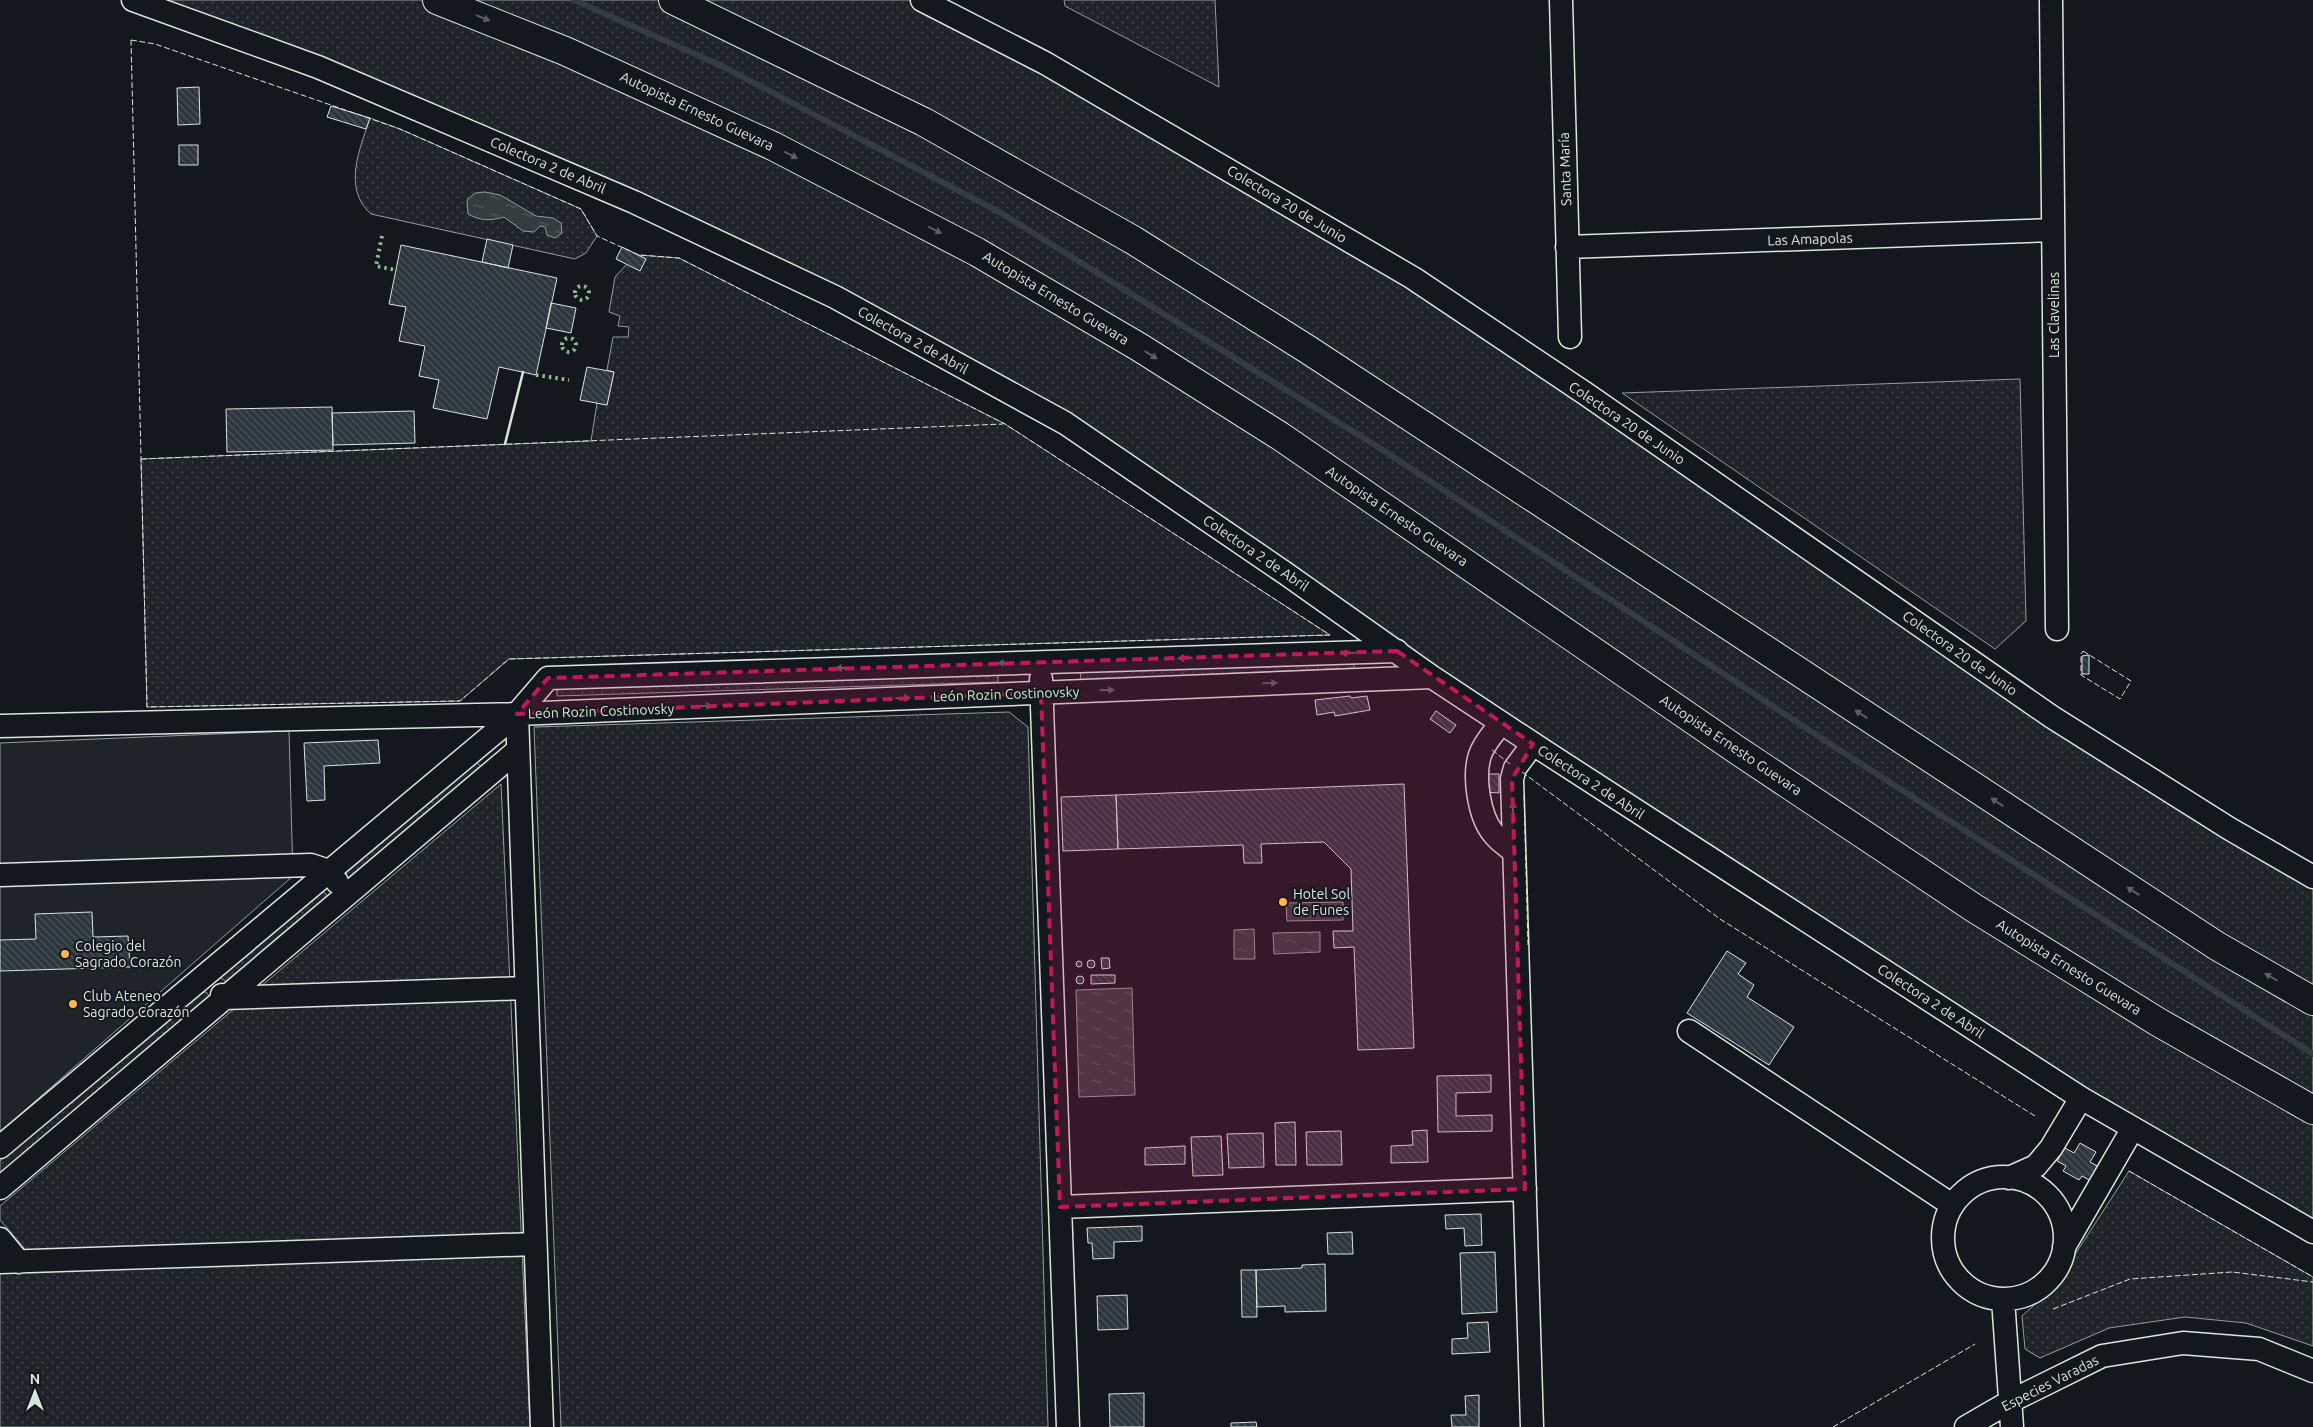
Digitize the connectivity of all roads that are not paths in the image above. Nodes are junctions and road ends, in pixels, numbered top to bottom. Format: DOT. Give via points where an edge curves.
graph roads {
  1 [pos="133,0"];
  2 [pos="437,0"];
  3 [pos="673,0"];
  4 [pos="922,0"];
  5 [pos="1561,0"];
  6 [pos="2051,0"];
  7 [pos="2053,230"];
  8 [pos="1567,247"];
  9 [pos="1570,337"];
  10 [pos="2057,629"];
  11 [pos="1396,651"];
  12 [pos="1040,662"];
  13 [pos="1432,676"];
  14 [pos="1041,693"];
  15 [pos="517,714"];
  16 [pos="1501,723"];
  17 [pos="0,726"];
  18 [pos="1533,744"];
  19 [pos="518,750"];
  20 [pos="1513,851"];
  21 [pos="329,871"];
  22 [pos="0,875"];
  23 [pos="2313,877"];
  24 [pos="347,895"];
  25 [pos="207,973"];
  26 [pos="526,988"];
  27 [pos="224,998"];
  28 [pos="2313,1001"];
  29 [pos="1688,1031"];
  30 [pos="2081,1098"];
  31 [pos="2313,1110"];
  32 [pos="2133,1128"];
  33 [pos="0,1147"];
  34 [pos="2009,1178"];
  35 [pos="0,1188"];
  36 [pos="1525,1189"];
  37 [pos="1952,1206"];
  38 [pos="1060,1207"];
  39 [pos="2313,1232"];
  40 [pos="0,1239"];
  41 [pos="535,1244"];
  42 [pos="2064,1247"];
  43 [pos="10,1262"];
  44 [pos="2003,1299"];
  45 [pos="2313,1371"];
  46 [pos="2011,1401"];
  47 [pos="542,1427"];
  48 [pos="1068,1427"];
  49 [pos="1532,1427"];
  50 [pos="1966,1427"];
  51 [pos="2012,1427"];
  1 -- 11 [label="street, Colectora 2 de Abril" via="327,71 634,202 835,297 1064,424 1285,572"];
  2 -- 31 [label="highway, Autopista Ernesto Guevara, one-way" via="565,51 773,146 977,252 1139,347 1280,436 1737,750 1974,908 2158,1022"];
  28 -- 3 [label="highway, one-way" via="2217,946 1307,349 1133,240 924,122"];
  4 -- 23 [label="street, Colectora 20 de Junio" via="1045,63 1413,278 2052,716 2230,829"];
  5 -- 8 [label="street, Santa María"];
  6 -- 7 [label="street, Las Clavelinas"];
  7 -- 8 [label="street, Las Amapolas"];
  7 -- 10 [label="street, Las Clavelinas"];
  8 -- 9 [label="street, Santa María"];
  11 -- 12 [label="street, León Rozin Costinovsky, one-way"];
  11 -- 13 [label="street, Colectora 2 de Abril"];
  12 -- 14 [label="street"];
  12 -- 15 [label="street, León Rozin Costinovsky, one-way" via="548,678"];
  14 -- 13 [label="street, León Rozin Costinovsky, one-way"];
  13 -- 16 [label="street, Colectora 2 de Abril"];
  15 -- 14 [label="street, León Rozin Costinovsky, one-way"];
  14 -- 38 [label="street"];
  15 -- 17 [label="street"];
  15 -- 19 [label="street"];
  15 -- 21 [label="street"];
  16 -- 18 [label="street, Colectora 2 de Abril"];
  16 -- 20 [label="street" via="1480,756 1480,810 1492,833"];
  20 -- 18 [label="street, one-way" via="1513,773"];
  18 -- 30 [label="street, Colectora 2 de Abril"];
  19 -- 24 [label="street"];
  19 -- 26 [label="street"];
  20 -- 36 [label="street"];
  21 -- 22 [label="street" via="312,865"];
  21 -- 24 [label="street"];
  21 -- 25 [label="street"];
  24 -- 27 [label="street"];
  25 -- 27 [label="street"];
  25 -- 33 [label="street"];
  26 -- 27 [label="street"];
  26 -- 41 [label="street"];
  27 -- 35 [label="street"];
  29 -- 37 [label="street"];
  30 -- 32 [label="street, Colectora 2 de Abril"];
  30 -- 34 [label="street" via="2051,1148 2036,1166"];
  32 -- 39 [label="street, Colectora 2 de Abril"];
  32 -- 42 [label="street"];
  34 -- 37 [label="street" via="1976,1184"];
  34 -- 42 [label="street" via="2028,1182 2045,1193 2057,1208 2064,1227"];
  36 -- 38 [label="street"];
  36 -- 49 [label="street"];
  37 -- 44 [label="street" via="1944,1222 1942,1241 1950,1267 1968,1288 1985,1297"];
  38 -- 48 [label="street"];
  40 -- 43 [label="street"];
  41 -- 43 [label="street"];
  41 -- 47 [label="street"];
  42 -- 44 [label="street" via="2058,1267 2044,1285 2025,1296"];
  44 -- 46 [label="street"];
  45 -- 46 [label="street, Especies Varadas" via="2259,1349 2183,1343 2102,1356"];
  46 -- 50 [label="street, Especies Varadas"];
  46 -- 51 [label="street"];
}
